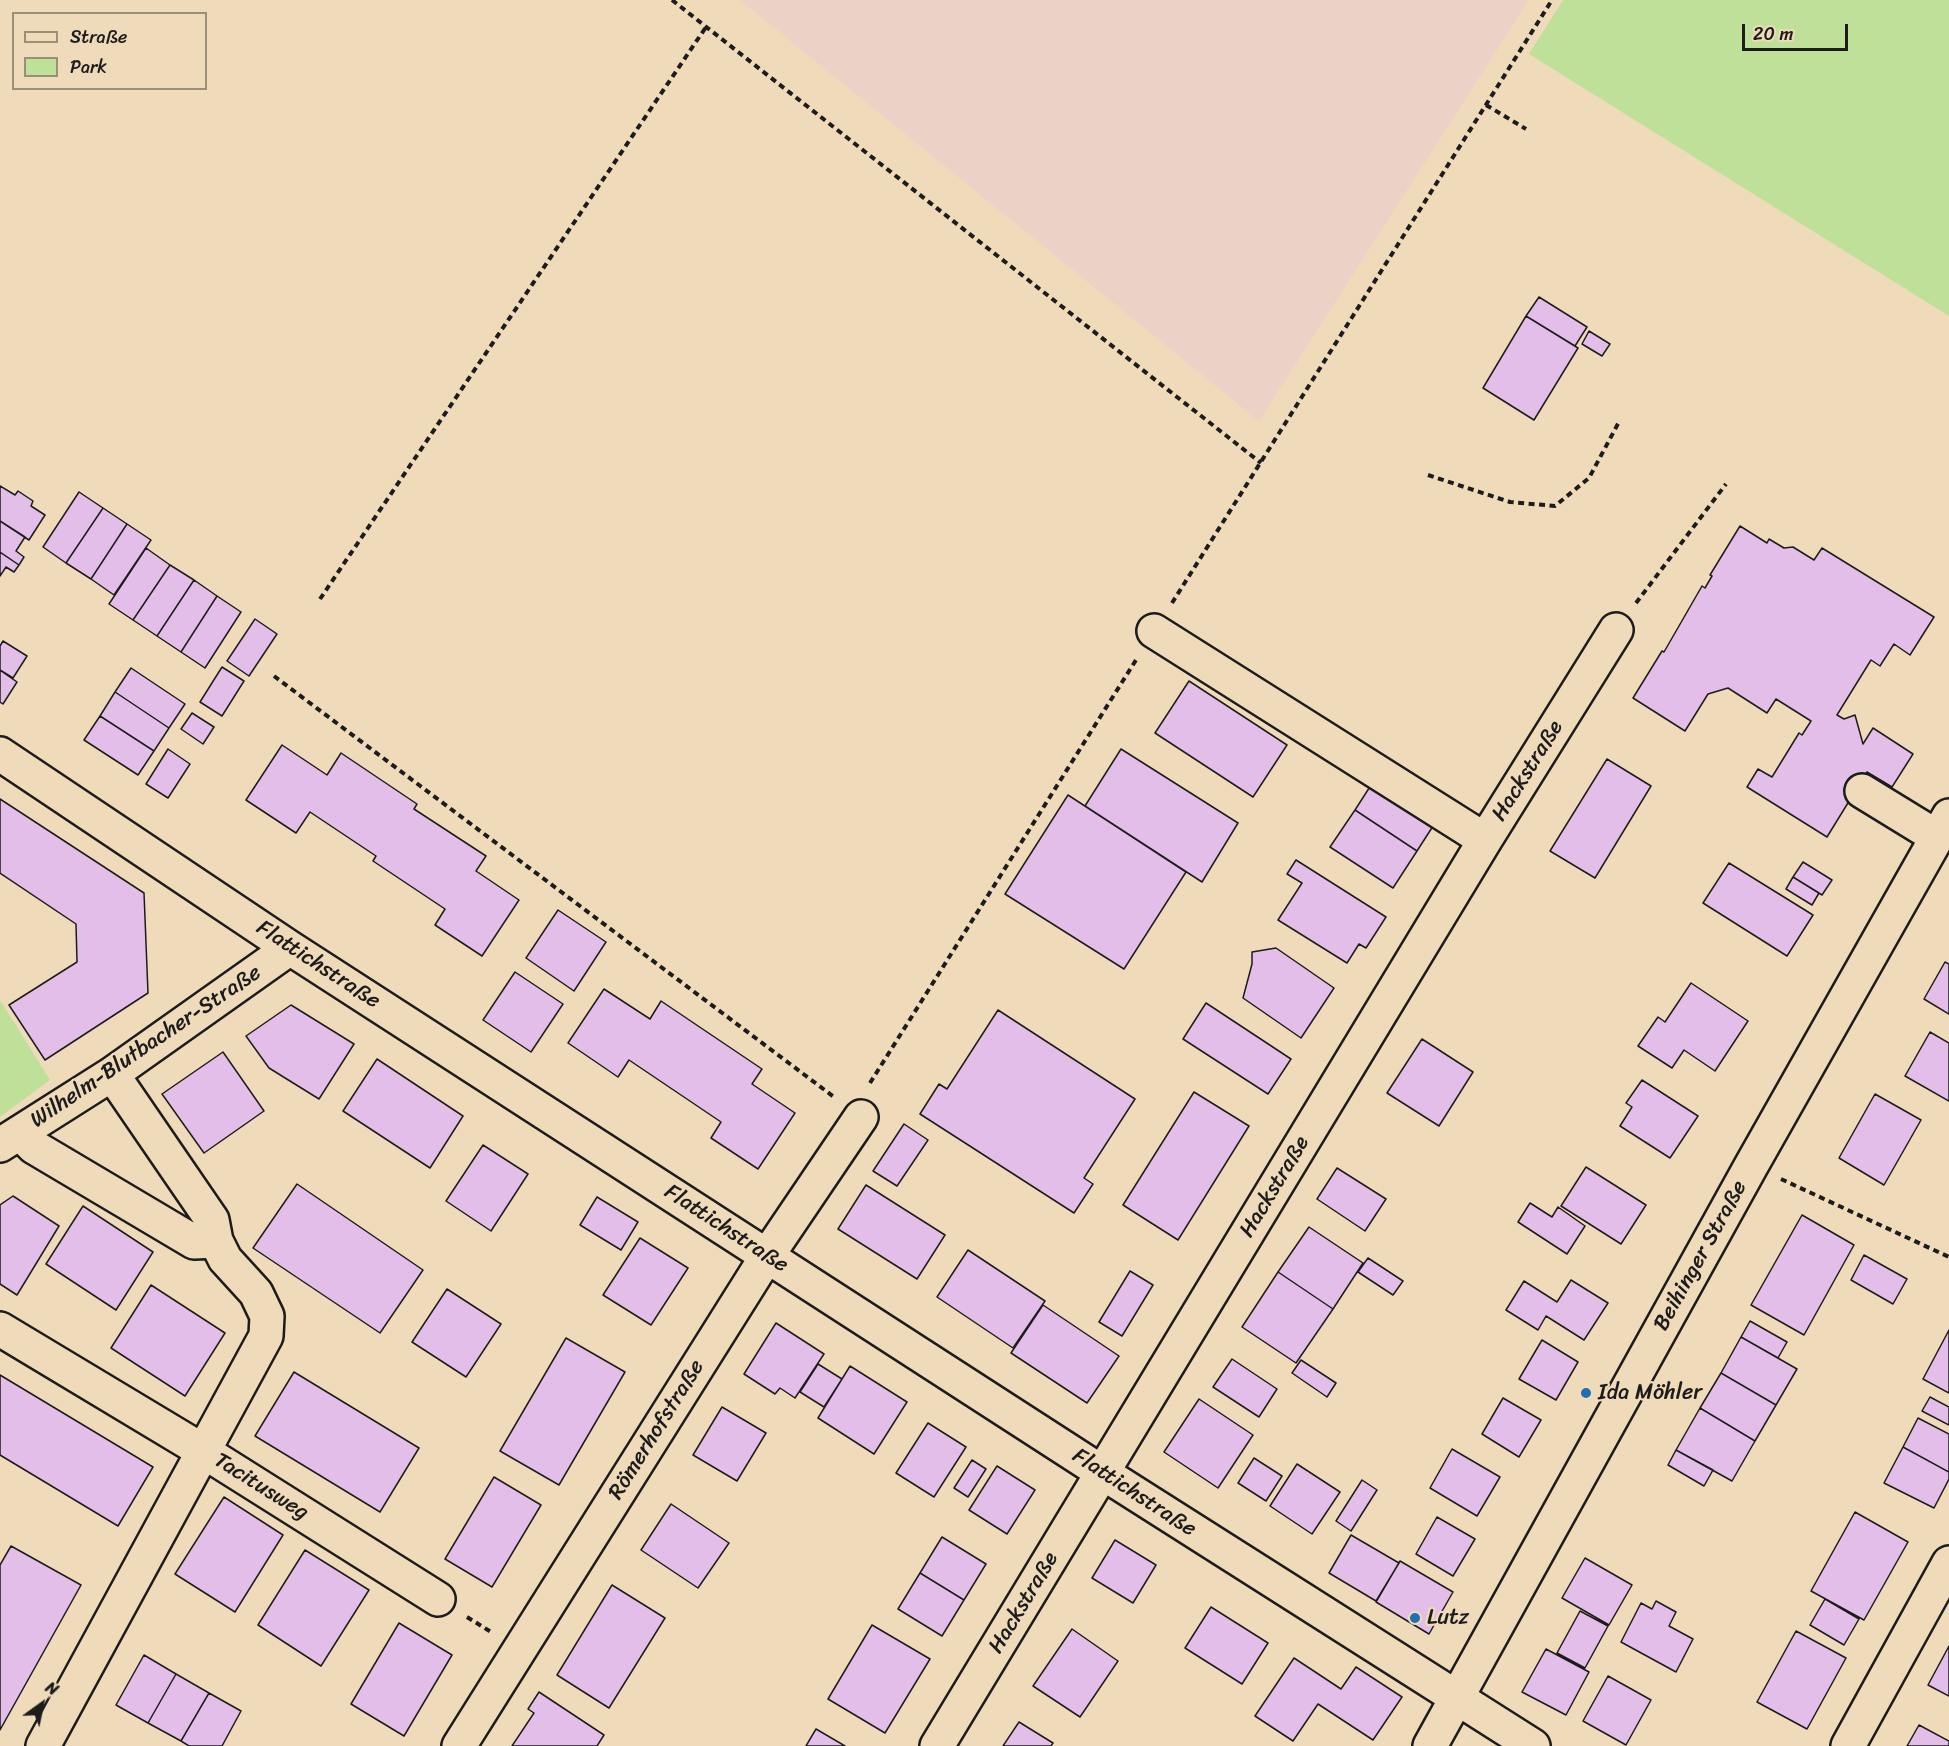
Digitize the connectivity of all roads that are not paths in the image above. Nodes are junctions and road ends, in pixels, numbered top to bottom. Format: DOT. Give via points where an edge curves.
graph roads {
  1 [pos="1616,630"];
  2 [pos="1154,631"];
  3 [pos="0,754"];
  4 [pos="1862,791"];
  5 [pos="1943,827"];
  6 [pos="1485,840"];
  7 [pos="291,948"];
  8 [pos="112,1074"];
  9 [pos="861,1117"];
  10 [pos="10,1139"];
  11 [pos="216,1242"];
  12 [pos="767,1256"];
  13 [pos="0,1329"];
  14 [pos="203,1451"];
  15 [pos="1103,1473"];
  16 [pos="1949,1563"];
  17 [pos="438,1599"];
  18 [pos="1456,1697"];
  19 [pos="43,1746"];
  20 [pos="459,1746"];
  21 [pos="937,1746"];
  22 [pos="1430,1746"];
  23 [pos="1533,1746"];
  24 [pos="1848,1746"];
  1 -- 6 [label="street, Hackstraße"];
  2 -- 6 [label="street"];
  3 -- 7 [label="street, Flattichstraße"];
  4 -- 5 [label="street"];
  5 -- 18 [label="street, Beihinger Straße"];
  6 -- 15 [label="street, Hackstraße"];
  7 -- 8 [label="street, Wilhelm-Blutbacher-Straße"];
  7 -- 12 [label="street, Flattichstraße"];
  8 -- 10 [label="street, Wilhelm-Blutbacher-Straße"];
  8 -- 11 [label="street" via="212,1220"];
  9 -- 12 [label="street, Römerhofstraße"];
  10 -- 11 [label="street" via="34,1147 194,1242"];
  11 -- 14 [label="street" via="225,1259 256,1293 267,1316 266,1336"];
  12 -- 15 [label="street, Flattichstraße"];
  12 -- 20 [label="street, Römerhofstraße"];
  13 -- 14 [label="street, Tacitusweg"];
  14 -- 17 [label="street, Tacitusweg"];
  14 -- 19 [label="street"];
  15 -- 18 [label="street, Flattichstraße"];
  15 -- 21 [label="street, Hackstraße"];
  16 -- 24 [label="street"];
  18 -- 22 [label="street, Beihinger Straße"];
  18 -- 23 [label="street, Flattichstraße"];
}
